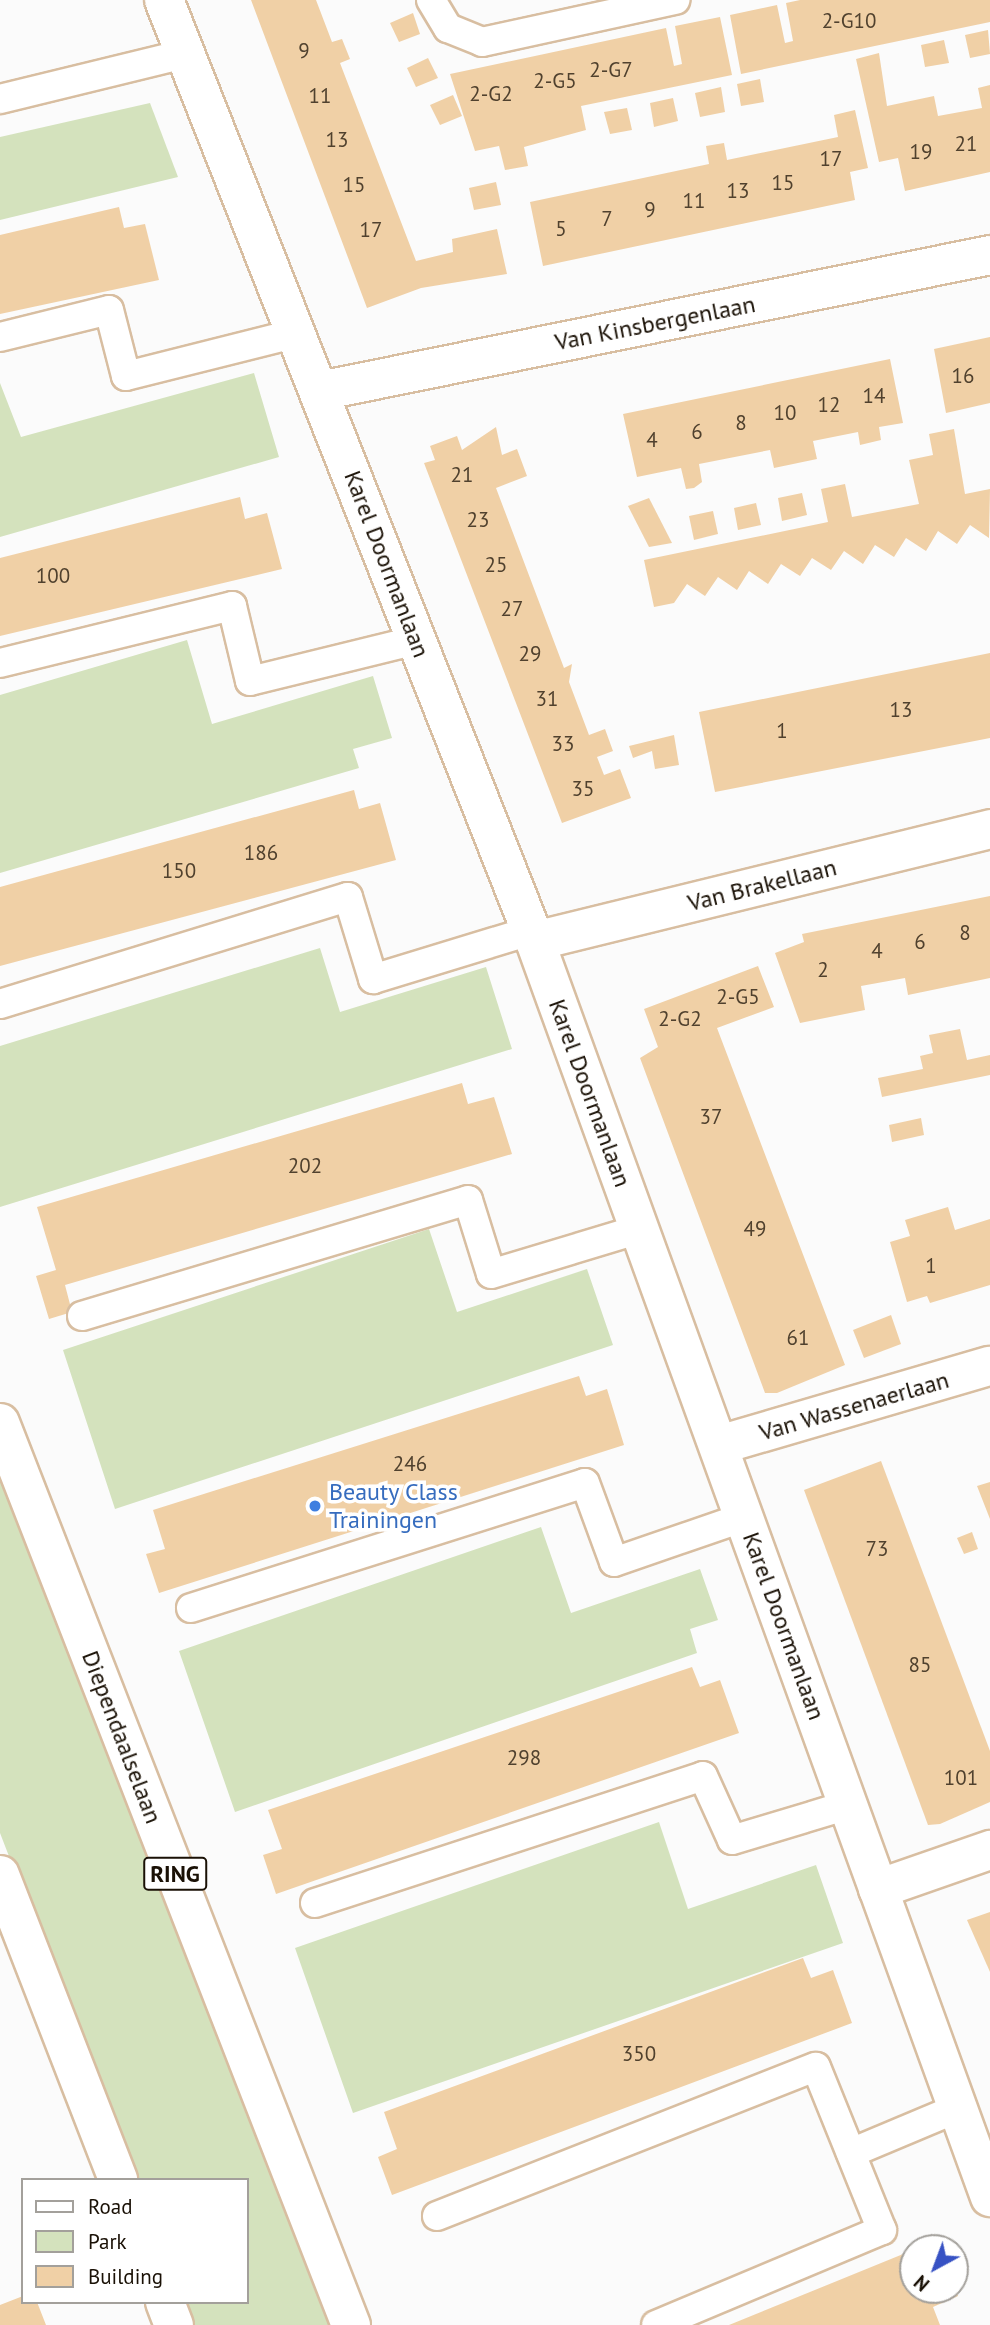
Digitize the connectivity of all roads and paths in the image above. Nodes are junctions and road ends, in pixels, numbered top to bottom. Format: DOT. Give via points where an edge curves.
graph roads {
  1 [pos="164,0"];
  2 [pos="431,0"];
  3 [pos="675,0"];
  4 [pos="185,54"];
  5 [pos="0,99"];
  6 [pos="990,254"];
  7 [pos="297,333"];
  8 [pos="0,337"];
  9 [pos="320,391"];
  10 [pos="417,640"];
  11 [pos="0,663"];
  12 [pos="990,829"];
  13 [pos="532,936"];
  14 [pos="0,1004"];
  15 [pos="640,1229"];
  16 [pos="82,1316"];
  17 [pos="990,1366"];
  18 [pos="0,1423"];
  19 [pos="719,1445"];
  20 [pos="745,1517"];
  21 [pos="191,1608"];
  22 [pos="848,1805"];
  23 [pos="990,1850"];
  24 [pos="0,1875"];
  25 [pos="878,1889"];
  26 [pos="315,1903"];
  27 [pos="958,2108"];
  28 [pos="851,2153"];
  29 [pos="117,2178"];
  30 [pos="990,2197"];
  31 [pos="437,2216"];
  32 [pos="166,2304"];
  33 [pos="174,2325"];
  34 [pos="351,2325"];
  35 [pos="656,2325"];
  1 -- 4 [label="street, Karel Doormanlaan"];
  2 -- 3 [label="lane" via="448,28 482,42"];
  4 -- 5 [label="lane"];
  4 -- 7 [label="street, Karel Doormanlaan"];
  6 -- 9 [label="street, Van Kinsbergenlaan"];
  7 -- 8 [label="lane" via="126,376 109,310"];
  7 -- 9 [label="street, Karel Doormanlaan"];
  9 -- 10 [label="street, Karel Doormanlaan"];
  10 -- 11 [label="lane" via="250,681 232,606"];
  10 -- 13 [label="street, Karel Doormanlaan"];
  12 -- 13 [label="street, Van Brakellaan"];
  13 -- 14 [label="lane" via="373,979 348,897"];
  13 -- 15 [label="street, Karel Doormanlaan"];
  15 -- 16 [label="lane" via="491,1275 468,1200"];
  15 -- 19 [label="street, Karel Doormanlaan"];
  17 -- 19 [label="street, Van Wassenaerlaan"];
  18 -- 34 [label="street, Diependaalselaan / RING"];
  19 -- 20 [label="street, Karel Doormanlaan"];
  20 -- 21 [label="lane" via="614,1562 585,1483"];
  20 -- 22 [label="street, Karel Doormanlaan"];
  22 -- 25 [label="street, Karel Doormanlaan"];
  22 -- 26 [label="lane" via="732,1840 703,1776"];
  23 -- 25 [label="street"];
  24 -- 29 [label="street"];
  25 -- 27 [label="street, Karel Doormanlaan"];
  27 -- 28 [label="lane"];
  27 -- 30 [label="street, Karel Doormanlaan"];
  28 -- 31 [label="lane" via="816,2067"];
  28 -- 35 [label="lane" via="882,2230"];
  32 -- 33 [label="street"];
}
